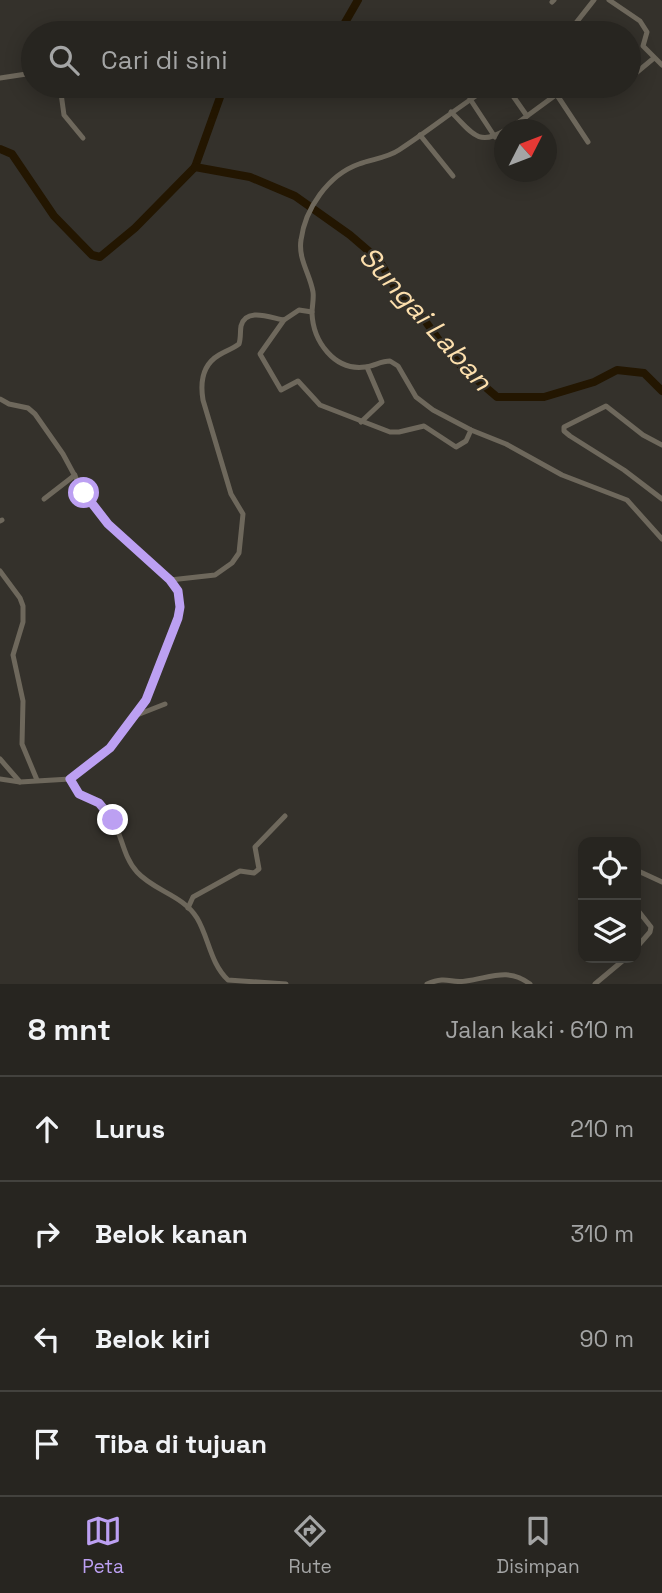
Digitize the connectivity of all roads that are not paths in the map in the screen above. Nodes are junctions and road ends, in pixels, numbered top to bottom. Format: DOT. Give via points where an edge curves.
graph roads {
  1 [pos="594,0"];
  2 [pos="609,0"];
  3 [pos="577,21"];
  4 [pos="636,21"];
  5 [pos="641,25"];
  6 [pos="654,58"];
  7 [pos="662,65"];
  8 [pos="641,69"];
  9 [pos="21,75"];
  10 [pos="0,78"];
  11 [pos="62,98"];
  12 [pos="514,98"];
  13 [pos="552,98"];
  14 [pos="560,98"];
  15 [pos="470,99"];
  16 [pos="451,112"];
  17 [pos="527,116"];
  18 [pos="522,119"];
  19 [pos="421,135"];
  20 [pos="494,135"];
  21 [pos="494,137"];
  22 [pos="83,138"];
  23 [pos="588,142"];
  24 [pos="453,176"];
  25 [pos="312,312"];
  26 [pos="284,320"];
  27 [pos="367,367"];
  28 [pos="0,399"];
  29 [pos="361,422"];
  30 [pos="471,430"];
  31 [pos="662,445"];
  32 [pos="75,475"];
  33 [pos="44,499"];
  34 [pos="662,499"];
  35 [pos="662,539"];
  36 [pos="0,571"];
  37 [pos="170,580"];
  38 [pos="165,704"];
  39 [pos="137,715"];
  40 [pos="0,759"];
  41 [pos="0,779"];
  42 [pos="70,779"];
  43 [pos="37,780"];
  44 [pos="20,782"];
  45 [pos="285,817"];
  46 [pos="641,872"];
  47 [pos="662,881"];
  48 [pos="188,908"];
  49 [pos="641,915"];
  50 [pos="641,942"];
  51 [pos="621,963"];
  52 [pos="229,982"];
  53 [pos="459,982"];
  54 [pos="286,984"];
  55 [pos="427,984"];
  56 [pos="530,984"];
  57 [pos="595,984"];
  1 -- 3 [label="street"];
  2 -- 4 [label="street"];
  5 -- 6 [label="street" via="647,35 643,44"];
  6 -- 7 [label="street"];
  6 -- 8 [label="street"];
  9 -- 10 [label="street"];
  11 -- 22 [label="street" via="64,115"];
  12 -- 17 [label="street"];
  13 -- 17 [label="street"];
  14 -- 23 [label="street"];
  15 -- 16 [label="street"];
  15 -- 20 [label="street"];
  16 -- 19 [label="street"];
  16 -- 21 [label="street" via="481,138"];
  17 -- 18 [label="street"];
  19 -- 24 [label="street"];
  19 -- 25 [label="street" via="395,153 345,170 317,197 304,223 300,252 313,292"];
  25 -- 26 [label="street" via="299,310"];
  25 -- 27 [label="street" via="315,331 326,350 349,367"];
  26 -- 29 [label="street" via="260,354 273,381 281,390 298,381 318,404"];
  26 -- 37 [label="street" via="248,317 239,344 205,368 203,400 231,494 243,514 239,553 215,575"];
  27 -- 29 [label="street" via="382,402"];
  27 -- 30 [label="street" via="390,361 418,399"];
  28 -- 32 [label="street" via="33,412"];
  29 -- 30 [label="street" via="396,432 424,426 456,447 466,441"];
  30 -- 35 [label="street" via="562,475 627,500"];
  31 -- 34 [label="street" via="606,406 564,427 569,436"];
  32 -- 33 [label="street"];
  32 -- 37 [label="street" via="108,524"];
  36 -- 43 [label="street" via="23,606 13,655 23,701 22,744"];
  37 -- 39 [label="street" via="178,591 178,618"];
  38 -- 39 [label="street"];
  39 -- 42 [label="street" via="110,748"];
  40 -- 44 [label="street"];
  41 -- 44 [label="street"];
  42 -- 43 [label="street"];
  42 -- 48 [label="street" via="79,794 99,803 113,820 137,872"];
  43 -- 44 [label="street"];
  45 -- 48 [label="street" via="255,847 259,869 240,871 193,897"];
  46 -- 47 [label="street"];
  48 -- 52 [label="street"];
  49 -- 50 [label="street" via="651,928"];
  51 -- 57 [label="street"];
  52 -- 54 [label="street"];
  53 -- 55 [label="street" via="445,978"];
  53 -- 56 [label="street" via="510,974"];
}
